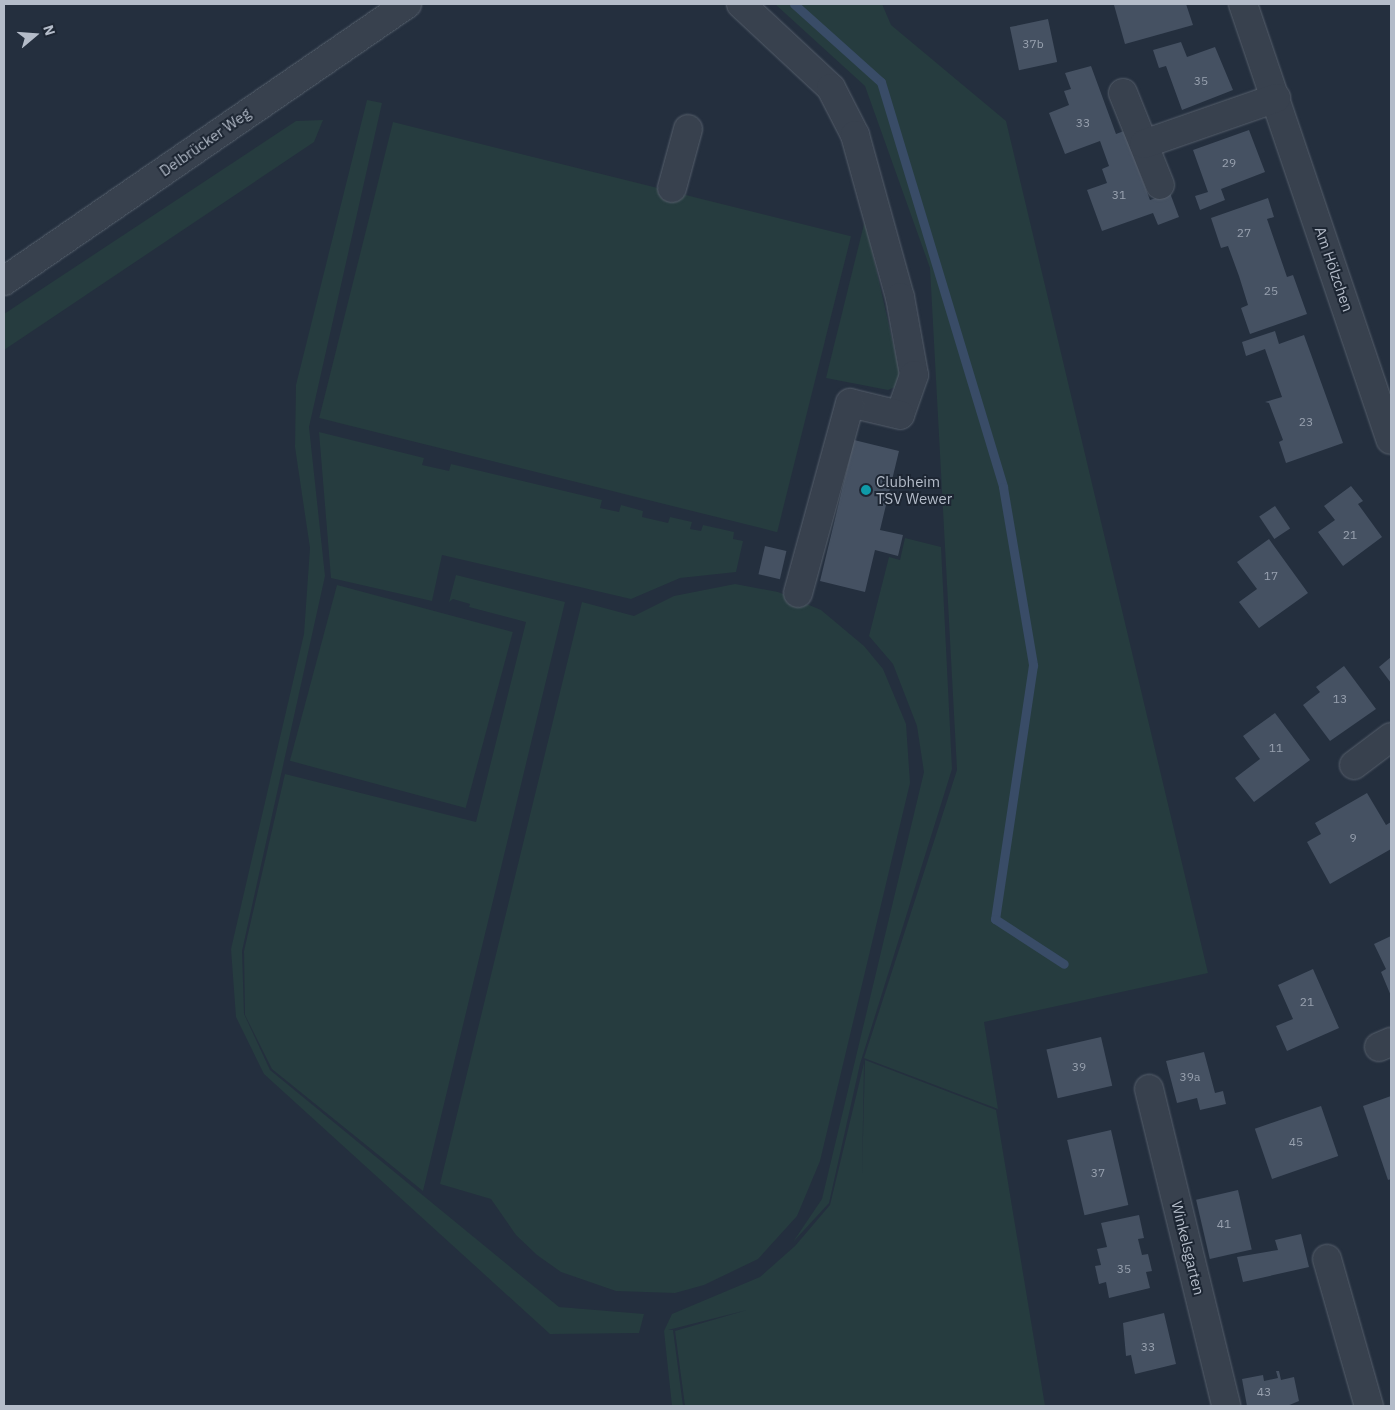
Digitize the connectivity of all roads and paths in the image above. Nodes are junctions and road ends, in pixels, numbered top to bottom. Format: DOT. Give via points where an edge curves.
graph roads {
  1 [pos="407,4"];
  2 [pos="741,4"];
  3 [pos="1243,4"];
  4 [pos="1123,93"];
  5 [pos="1276,98"];
  6 [pos="688,129"];
  7 [pos="1144,144"];
  8 [pos="1160,184"];
  9 [pos="672,188"];
  10 [pos="4,281"];
  11 [pos="1391,440"];
  12 [pos="798,593"];
  13 [pos="1391,737"];
  14 [pos="1354,765"];
  15 [pos="1149,1089"];
  16 [pos="1327,1259"];
  17 [pos="1226,1406"];
  18 [pos="1369,1406"];
  1 -- 10 [label="street, Delbrücker Weg"];
  2 -- 12 [label="street" via="831,88 856,135 900,297 914,375 900,416 850,403"];
  3 -- 5 [label="street, Am Hölzchen"];
  4 -- 7 [label="street"];
  5 -- 7 [label="street"];
  5 -- 11 [label="street, Am Hölzchen"];
  6 -- 9 [label="street"];
  7 -- 8 [label="street"];
  13 -- 14 [label="street"];
  15 -- 17 [label="street, Winkelsgarten"];
  16 -- 18 [label="street"];
}
